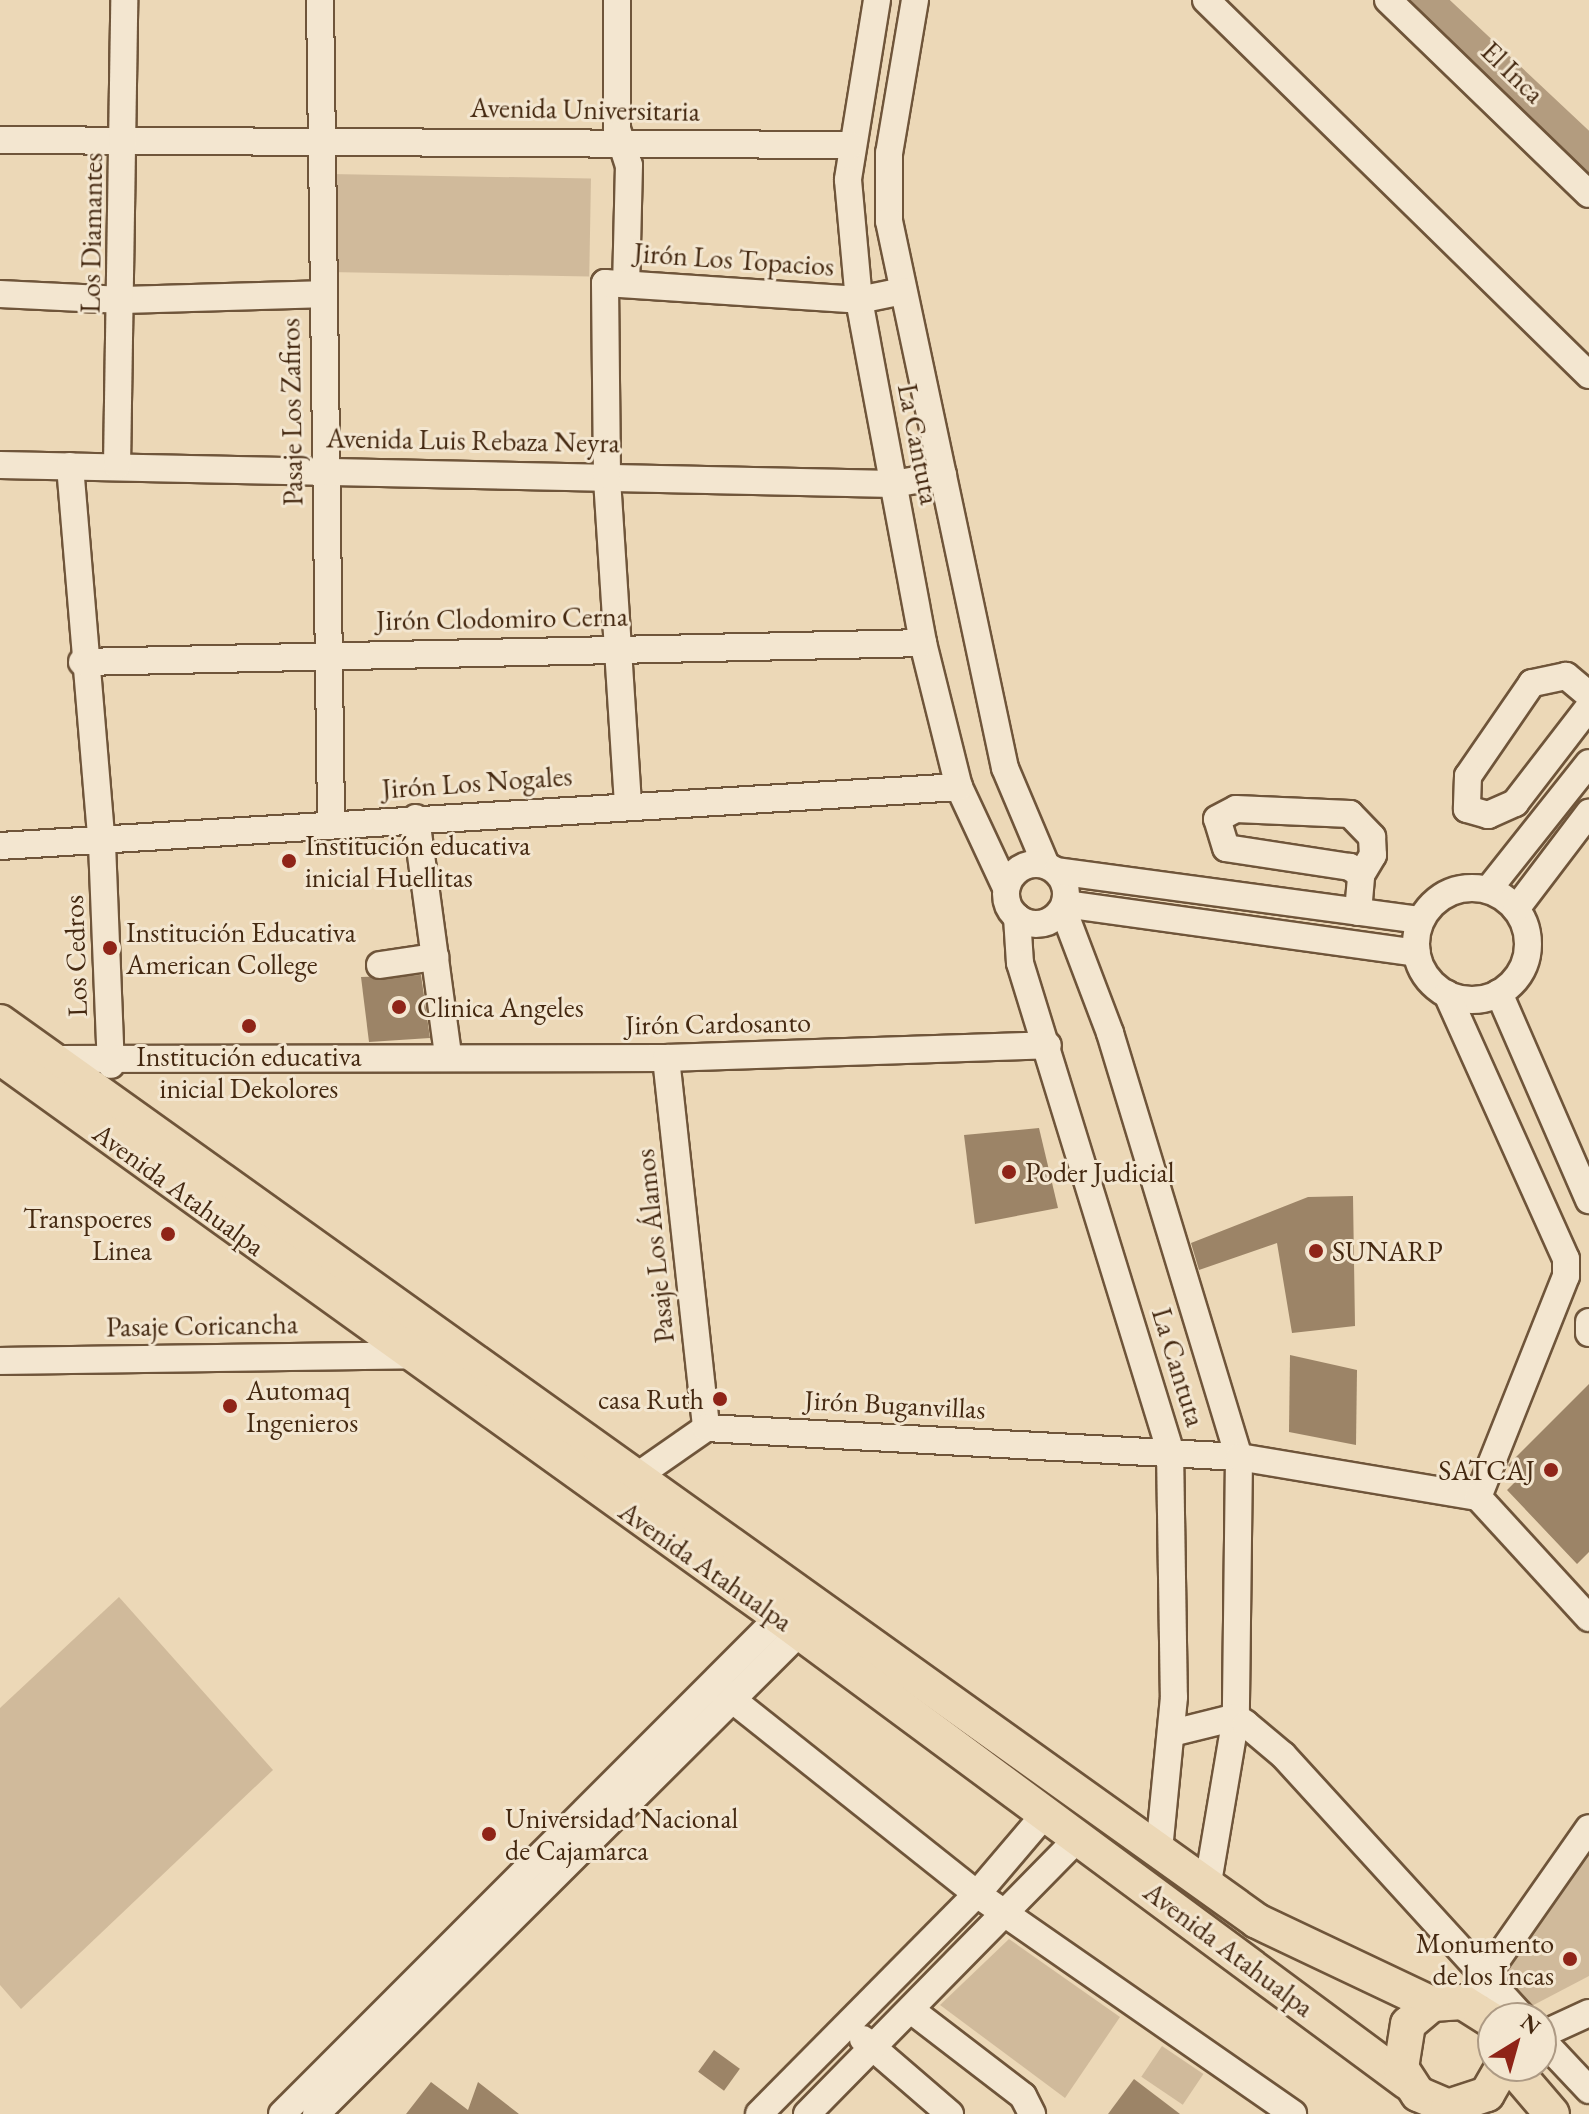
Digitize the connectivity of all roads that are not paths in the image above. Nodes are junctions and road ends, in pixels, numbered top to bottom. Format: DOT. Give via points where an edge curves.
graph roads {
  1 [pos="124,0"];
  2 [pos="320,0"];
  3 [pos="617,0"];
  4 [pos="877,0"];
  5 [pos="915,0"];
  6 [pos="1206,0"];
  7 [pos="1388,0"];
  8 [pos="317,137"];
  9 [pos="0,140"];
  10 [pos="125,141"];
  11 [pos="621,141"];
  12 [pos="851,145"];
  13 [pos="1589,194"];
  14 [pos="615,283"];
  15 [pos="903,291"];
  16 [pos="0,294"];
  17 [pos="320,294"];
  18 [pos="123,300"];
  19 [pos="859,300"];
  20 [pos="1589,375"];
  21 [pos="0,465"];
  22 [pos="70,466"];
  23 [pos="117,466"];
  24 [pos="324,468"];
  25 [pos="607,475"];
  26 [pos="943,475"];
  27 [pos="894,484"];
  28 [pos="923,643"];
  29 [pos="620,648"];
  30 [pos="328,654"];
  31 [pos="82,662"];
  32 [pos="1589,695"];
  33 [pos="1589,707"];
  34 [pos="1589,763"];
  35 [pos="959,787"];
  36 [pos="628,804"];
  37 [pos="1589,813"];
  38 [pos="416,818"];
  39 [pos="331,823"];
  40 [pos="102,844"];
  41 [pos="0,846"];
  42 [pos="1052,868"];
  43 [pos="1361,875"];
  44 [pos="1006,888"];
  45 [pos="1488,890"];
  46 [pos="1064,906"];
  47 [pos="1516,909"];
  48 [pos="1358,912"];
  49 [pos="1017,917"];
  50 [pos="1421,920"];
  51 [pos="1417,953"];
  52 [pos="435,957"];
  53 [pos="380,965"];
  54 [pos="1499,993"];
  55 [pos="1447,994"];
  56 [pos="0,1022"];
  57 [pos="1048,1045"];
  58 [pos="448,1054"];
  59 [pos="0,1057"];
  60 [pos="666,1058"];
  61 [pos="53,1059"];
  62 [pos="111,1065"];
  63 [pos="1589,1200"];
  64 [pos="1578,1271"];
  65 [pos="1589,1322"];
  66 [pos="1589,1333"];
  67 [pos="405,1355"];
  68 [pos="0,1361"];
  69 [pos="706,1428"];
  70 [pos="1170,1450"];
  71 [pos="1239,1457"];
  72 [pos="633,1479"];
  73 [pos="1478,1497"];
  74 [pos="800,1614"];
  75 [pos="1589,1618"];
  76 [pos="725,1693"];
  77 [pos="1236,1717"];
  78 [pos="1172,1733"];
  79 [pos="1045,1814"];
  80 [pos="1589,1828"];
  81 [pos="1078,1838"];
  82 [pos="1159,1850"];
  83 [pos="1208,1883"];
  84 [pos="977,1894"];
  85 [pos="1007,1914"];
  86 [pos="1488,1977"];
  87 [pos="1509,2002"];
  88 [pos="1448,2003"];
  89 [pos="911,2010"];
  90 [pos="1589,2013"];
  91 [pos="1477,2015"];
  92 [pos="851,2024"];
  93 [pos="1557,2029"];
  94 [pos="872,2050"];
  95 [pos="1557,2055"];
  96 [pos="1407,2082"];
  97 [pos="1494,2082"];
  98 [pos="1525,2082"];
  99 [pos="1589,2090"];
  100 [pos="1454,2110"];
  101 [pos="282,2114"];
  102 [pos="316,2114"];
  103 [pos="759,2114"];
  104 [pos="807,2114"];
  105 [pos="950,2114"];
  106 [pos="1032,2114"];
  107 [pos="1293,2114"];
  108 [pos="1552,2114"];
  1 -- 10 [label="street, Los Diamantes"];
  2 -- 8 [label="street, Pasaje Los Zafiros"];
  3 -- 11 [label="street"];
  4 -- 12 [label="street, La Cantuta"];
  5 -- 15 [label="street, La Cantuta" via="887,190"];
  6 -- 20 [label="street"];
  7 -- 13 [label="street, El Inca"];
  8 -- 10 [label="street, Avenida Universitaria"];
  8 -- 11 [label="street, Avenida Universitaria"];
  8 -- 17 [label="street, Pasaje Los Zafiros"];
  9 -- 10 [label="street, Avenida Universitaria"];
  10 -- 18 [label="street, Los Diamantes"];
  11 -- 12 [label="street, Avenida Universitaria"];
  11 -- 14 [label="street" via="629,165"];
  12 -- 19 [label="street, La Cantuta" via="848,218"];
  14 -- 19 [label="street, Jirón Los Topacios"];
  14 -- 25 [label="street"];
  15 -- 19 [label="street, Jirón Los Topacios"];
  15 -- 26 [label="street, La Cantuta"];
  16 -- 18 [label="street"];
  17 -- 18 [label="street"];
  17 -- 24 [label="street, Pasaje Los Zafiros"];
  18 -- 23 [label="street, Los Diamantes"];
  19 -- 27 [label="street, La Cantuta"];
  21 -- 22 [label="street, Avenida Luis Rebaza Neyra"];
  22 -- 23 [label="street, Avenida Luis Rebaza Neyra"];
  22 -- 31 [label="street, Los Cedros"];
  23 -- 24 [label="street, Avenida Luis Rebaza Neyra"];
  24 -- 25 [label="street, Avenida Luis Rebaza Neyra"];
  24 -- 30 [label="street, Pasaje Los Zafiros"];
  25 -- 27 [label="street, Avenida Luis Rebaza Neyra"];
  25 -- 29 [label="street"];
  26 -- 27 [label="street, Avenida Luis Rebaza Neyra"];
  26 -- 42 [label="street, La Cantuta" via="1005,768"];
  27 -- 28 [label="street, La Cantuta"];
  28 -- 29 [label="street, Jirón Clodomiro Cerna"];
  28 -- 35 [label="street, La Cantuta"];
  29 -- 30 [label="street, Jirón Clodomiro Cerna"];
  29 -- 36 [label="street"];
  30 -- 31 [label="street, Jirón Clodomiro Cerna"];
  30 -- 39 [label="street, Pasaje Los Zafiros"];
  31 -- 40 [label="street, Los Cedros"];
  32 -- 33 [label="street" via="1566,676 1532,683 1468,776 1467,809 1488,815 1515,803"];
  34 -- 45 [label="street"];
  35 -- 36 [label="street, Jirón Los Nogales"];
  35 -- 44 [label="street, La Cantuta"];
  36 -- 38 [label="street, Jirón Los Nogales"];
  37 -- 47 [label="street"];
  38 -- 39 [label="street, Jirón Los Nogales"];
  38 -- 52 [label="street"];
  39 -- 40 [label="street, Jirón Los Nogales"];
  40 -- 41 [label="street, Jirón Los Nogales"];
  40 -- 62 [label="street, Los Cedros"];
  42 -- 44 [label="street" via="1017,870"];
  42 -- 46 [label="street, La Cantuta"];
  42 -- 48 [label="street"];
  43 -- 43 [label="street" via="1333,859 1226,848 1217,819 1236,809 1350,814 1372,837 1373,855"];
  43 -- 48 [label="street"];
  44 -- 49 [label="street, La Cantuta"];
  45 -- 47 [label="street"];
  45 -- 50 [label="street" via="1449,893"];
  46 -- 49 [label="street" via="1037,924"];
  46 -- 51 [label="street"];
  46 -- 71 [label="street, La Cantuta" via="1110,1033"];
  47 -- 54 [label="street" via="1528,952 1518,976"];
  48 -- 50 [label="street"];
  49 -- 57 [label="street, La Cantuta" via="1020,963"];
  50 -- 51 [label="street"];
  51 -- 55 [label="street" via="1428,977"];
  52 -- 53 [label="street"];
  52 -- 58 [label="street"];
  54 -- 55 [label="street" via="1473,1000"];
  54 -- 63 [label="street"];
  55 -- 64 [label="street"];
  56 -- 61 [label="main road, Avenida Atahualpa"];
  57 -- 60 [label="street, Jirón Cardosanto"];
  57 -- 70 [label="street, La Cantuta"];
  58 -- 60 [label="street, Jirón Cardosanto"];
  58 -- 62 [label="street, Jirón Cardosanto"];
  59 -- 61 [label="street, Jirón Cardosanto"];
  59 -- 67 [label="main road, Avenida Atahualpa"];
  60 -- 69 [label="street, Pasaje Los Álamos"];
  61 -- 62 [label="street, Jirón Cardosanto"];
  61 -- 72 [label="main road, Avenida Atahualpa"];
  64 -- 73 [label="street"];
  65 -- 66 [label="street"];
  67 -- 68 [label="street, Pasaje Coricancha"];
  67 -- 74 [label="main road, Avenida Atahualpa"];
  69 -- 70 [label="street, Jirón Buganvillas"];
  69 -- 72 [label="street"];
  70 -- 71 [label="street, Jirón Buganvillas"];
  70 -- 78 [label="street, La Cantuta"];
  71 -- 73 [label="street, Jirón Buganvillas"];
  71 -- 77 [label="street, La Cantuta"];
  72 -- 74 [label="main road, Avenida Atahualpa"];
  73 -- 75 [label="street"];
  74 -- 76 [label="street"];
  74 -- 79 [label="main road, Avenida Atahualpa"];
  74 -- 82 [label="main road, Avenida Atahualpa"];
  76 -- 84 [label="street"];
  76 -- 101 [label="street"];
  76 -- 102 [label="street"];
  77 -- 78 [label="street"];
  77 -- 83 [label="street, La Cantuta"];
  77 -- 86 [label="street" via="1283,1755"];
  78 -- 82 [label="street, La Cantuta"];
  79 -- 81 [label="main road, Avenida Atahualpa"];
  79 -- 84 [label="street"];
  80 -- 86 [label="street"];
  81 -- 85 [label="street"];
  81 -- 96 [label="main road, Avenida Atahualpa"];
  82 -- 83 [label="main road, Avenida Atahualpa"];
  83 -- 88 [label="main road, Avenida Atahualpa" via="1312,1952"];
  84 -- 85 [label="street"];
  84 -- 92 [label="street"];
  85 -- 89 [label="street"];
  85 -- 107 [label="street"];
  86 -- 87 [label="street"];
  86 -- 88 [label="street"];
  88 -- 91 [label="main road, Avenida Atahualpa"];
  88 -- 96 [label="main road" via="1402,2037"];
  89 -- 94 [label="street"];
  89 -- 106 [label="street" via="1023,2096"];
  90 -- 93 [label="street"];
  92 -- 94 [label="street"];
  92 -- 103 [label="street"];
  94 -- 104 [label="street"];
  94 -- 105 [label="street"];
  95 -- 99 [label="street"];
  96 -- 100 [label="main road, Avenida Atahualpa"];
  97 -- 100 [label="main road" via="1487,2094"];
  98 -- 108 [label="main road"];
}
